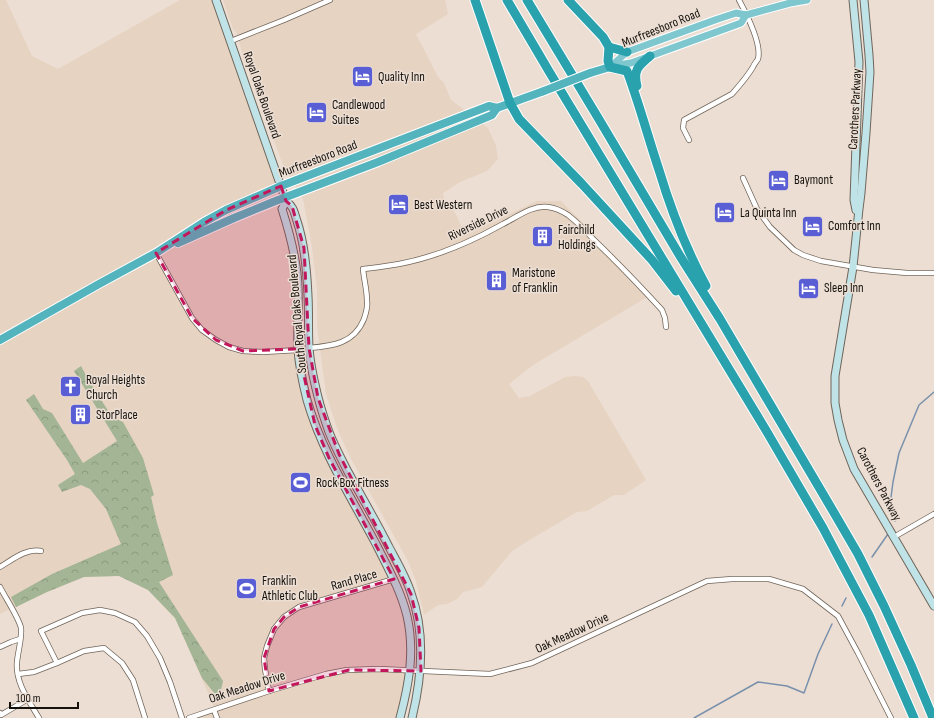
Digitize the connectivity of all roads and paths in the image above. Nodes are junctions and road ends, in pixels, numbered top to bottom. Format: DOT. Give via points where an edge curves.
graph roads {
  1 [pos="216,0"];
  2 [pos="330,0"];
  3 [pos="475,0"];
  4 [pos="507,0"];
  5 [pos="527,0"];
  6 [pos="568,0"];
  7 [pos="739,0"];
  8 [pos="807,0"];
  9 [pos="853,0"];
  10 [pos="864,0"];
  11 [pos="746,15"];
  12 [pos="231,41"];
  13 [pos="609,47"];
  14 [pos="627,52"];
  15 [pos="650,56"];
  16 [pos="610,67"];
  17 [pos="636,95"];
  18 [pos="510,104"];
  19 [pos="497,108"];
  20 [pos="689,140"];
  21 [pos="743,178"];
  22 [pos="281,186"];
  23 [pos="285,199"];
  24 [pos="858,220"];
  25 [pos="156,253"];
  26 [pos="853,267"];
  27 [pos="934,273"];
  28 [pos="720,318"];
  29 [pos="701,323"];
  30 [pos="666,326"];
  31 [pos="0,340"];
  32 [pos="309,348"];
  33 [pos="298,350"];
  34 [pos="934,514"];
  35 [pos="894,537"];
  36 [pos="41,551"];
  37 [pos="0,568"];
  38 [pos="394,579"];
  39 [pos="0,587"];
  40 [pos="934,606"];
  41 [pos="20,639"];
  42 [pos="0,648"];
  43 [pos="57,663"];
  44 [pos="410,671"];
  45 [pos="421,671"];
  46 [pos="18,674"];
  47 [pos="269,691"];
  48 [pos="28,699"];
  49 [pos="214,710"];
  50 [pos="0,713"];
  51 [pos="39,718"];
  52 [pos="145,718"];
  53 [pos="182,718"];
  54 [pos="188,718"];
  55 [pos="217,718"];
  56 [pos="400,718"];
  57 [pos="412,718"];
  58 [pos="891,718"];
  59 [pos="914,718"];
  60 [pos="933,718"];
  1 -- 12 [label="main road, Royal Oaks Boulevard"];
  2 -- 12 [label="street"];
  3 -- 18 [label="highway"];
  4 -- 29 [label="highway"];
  5 -- 28 [label="highway" via="680,256"];
  6 -- 13 [label="highway" via="603,37"];
  7 -- 11 [label="street"];
  8 -- 11 [label="main road, Murfreesboro Road"];
  9 -- 24 [label="main road, Carothers Parkway" via="859,62 854,200"];
  10 -- 24 [label="main road, Carothers Parkway" via="870,72"];
  11 -- 14 [label="main road, Murfreesboro Road" via="736,13"];
  11 -- 15 [label="main road, Murfreesboro Road" via="741,23"];
  11 -- 20 [label="street" via="757,42 758,58 732,94 684,120 683,128"];
  12 -- 22 [label="main road, Royal Oaks Boulevard"];
  13 -- 14 [label="highway"];
  13 -- 16 [label="highway"];
  14 -- 16 [label="main road, Murfreesboro Road"];
  15 -- 16 [label="main road, Murfreesboro Road"];
  15 -- 17 [label="highway" via="636,71"];
  16 -- 17 [label="highway" via="627,71"];
  16 -- 18 [label="highway, Murfreesboro Road, bridge"];
  17 -- 28 [label="highway" via="672,209"];
  18 -- 19 [label="highway, Murfreesboro Road"];
  18 -- 29 [label="highway" via="519,119 652,260"];
  19 -- 22 [label="highway, Murfreesboro Road" via="489,106"];
  19 -- 23 [label="highway, Murfreesboro Road" via="492,115"];
  21 -- 26 [label="street" via="757,210 770,227 794,250 821,261"];
  22 -- 23 [label="main road, Royal Oaks Boulevard"];
  22 -- 25 [label="highway, Murfreesboro Road" via="226,210"];
  23 -- 25 [label="highway, Murfreesboro Road" via="234,218"];
  23 -- 32 [label="main road, South Royal Oaks Boulevard" via="292,206 304,248"];
  23 -- 33 [label="main road, South Royal Oaks Boulevard" via="282,209 294,251 298,285"];
  24 -- 26 [label="main road, Carothers Parkway"];
  25 -- 31 [label="highway, Murfreesboro Road"];
  25 -- 33 [label="street" via="192,318 202,330 216,340 243,351"];
  26 -- 27 [label="street" via="906,273"];
  26 -- 35 [label="main road, Carothers Parkway" via="835,376 835,403 843,440 854,468"];
  28 -- 60 [label="highway" via="858,554 911,665"];
  29 -- 59 [label="highway" via="823,528 868,615"];
  30 -- 32 [label="street, Riverside Drive" via="662,310 573,219 558,210 540,207 442,252 417,260 363,270 367,301 366,312 358,331 337,344"];
  32 -- 33 [label="main road"];
  32 -- 45 [label="main road, South Royal Oaks Boulevard" via="313,375 329,433 382,532 411,594 419,628"];
  33 -- 38 [label="main road, South Royal Oaks Boulevard" via="302,378 315,425 329,458"];
  34 -- 35 [label="street"];
  35 -- 40 [label="main road, Carothers Parkway"];
  36 -- 37 [label="street" via="29,551"];
  38 -- 44 [label="main road, South Royal Oaks Boulevard" via="407,616 411,650"];
  38 -- 47 [label="street, Rand Place" via="299,607 284,617 274,628 264,658"];
  39 -- 41 [label="street" via="18,620 21,628"];
  41 -- 42 [label="street"];
  41 -- 46 [label="street"];
  43 -- 46 [label="street" via="34,672"];
  43 -- 52 [label="street" via="84,651 104,648 122,663 133,680"];
  43 -- 53 [label="street" via="41,632 82,613 100,610 136,622 160,658"];
  44 -- 45 [label="street, Oak Meadow Drive"];
  44 -- 47 [label="street, Oak Meadow Drive" via="349,670"];
  44 -- 56 [label="main road, South Royal Oaks Boulevard"];
  45 -- 57 [label="main road, South Royal Oaks Boulevard"];
  45 -- 58 [label="street, Oak Meadow Drive" via="490,674 532,663 707,582 732,579 768,580 802,589 838,616"];
  46 -- 48 [label="street"];
  47 -- 49 [label="street, Oak Meadow Drive"];
  48 -- 50 [label="street" via="1,715"];
  48 -- 51 [label="street"];
  49 -- 54 [label="street, Oak Meadow Drive"];
  49 -- 55 [label="street"];
}
